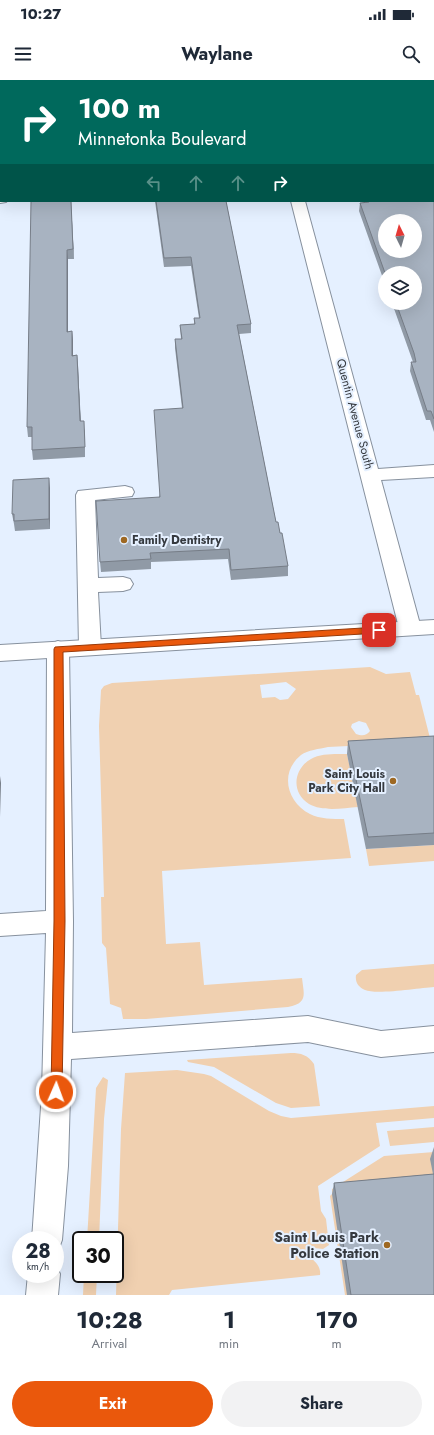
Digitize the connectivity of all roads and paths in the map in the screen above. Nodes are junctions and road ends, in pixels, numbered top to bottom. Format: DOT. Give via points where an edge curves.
graph roads {
  1 [pos="298,202"];
  2 [pos="434,471"];
  3 [pos="370,475"];
  4 [pos="125,492"];
  5 [pos="123,584"];
  6 [pos="88,586"];
  7 [pos="434,627"];
  8 [pos="410,628"];
  9 [pos="90,647"];
  10 [pos="58,649"];
  11 [pos="0,652"];
  12 [pos="60,921"];
  13 [pos="0,925"];
  14 [pos="434,1039"];
  15 [pos="58,1047"];
  16 [pos="48,1231"];
  17 [pos="43,1283"];
  18 [pos="42,1295"];
  1 -- 3 [label="street, Quentin Avenue South"];
  2 -- 3 [label="street"];
  3 -- 8 [label="street, Quentin Avenue South"];
  4 -- 6 [label="street" via="86,495"];
  5 -- 6 [label="street"];
  6 -- 9 [label="street"];
  7 -- 8 [label="street"];
  8 -- 9 [label="street"];
  9 -- 10 [label="street"];
  10 -- 11 [label="street"];
  10 -- 12 [label="street"];
  12 -- 13 [label="street"];
  12 -- 15 [label="street"];
  14 -- 15 [label="street" via="381,1044 308,1029"];
  15 -- 16 [label="street" via="54,1168"];
  17 -- 18 [label="street"];
}
